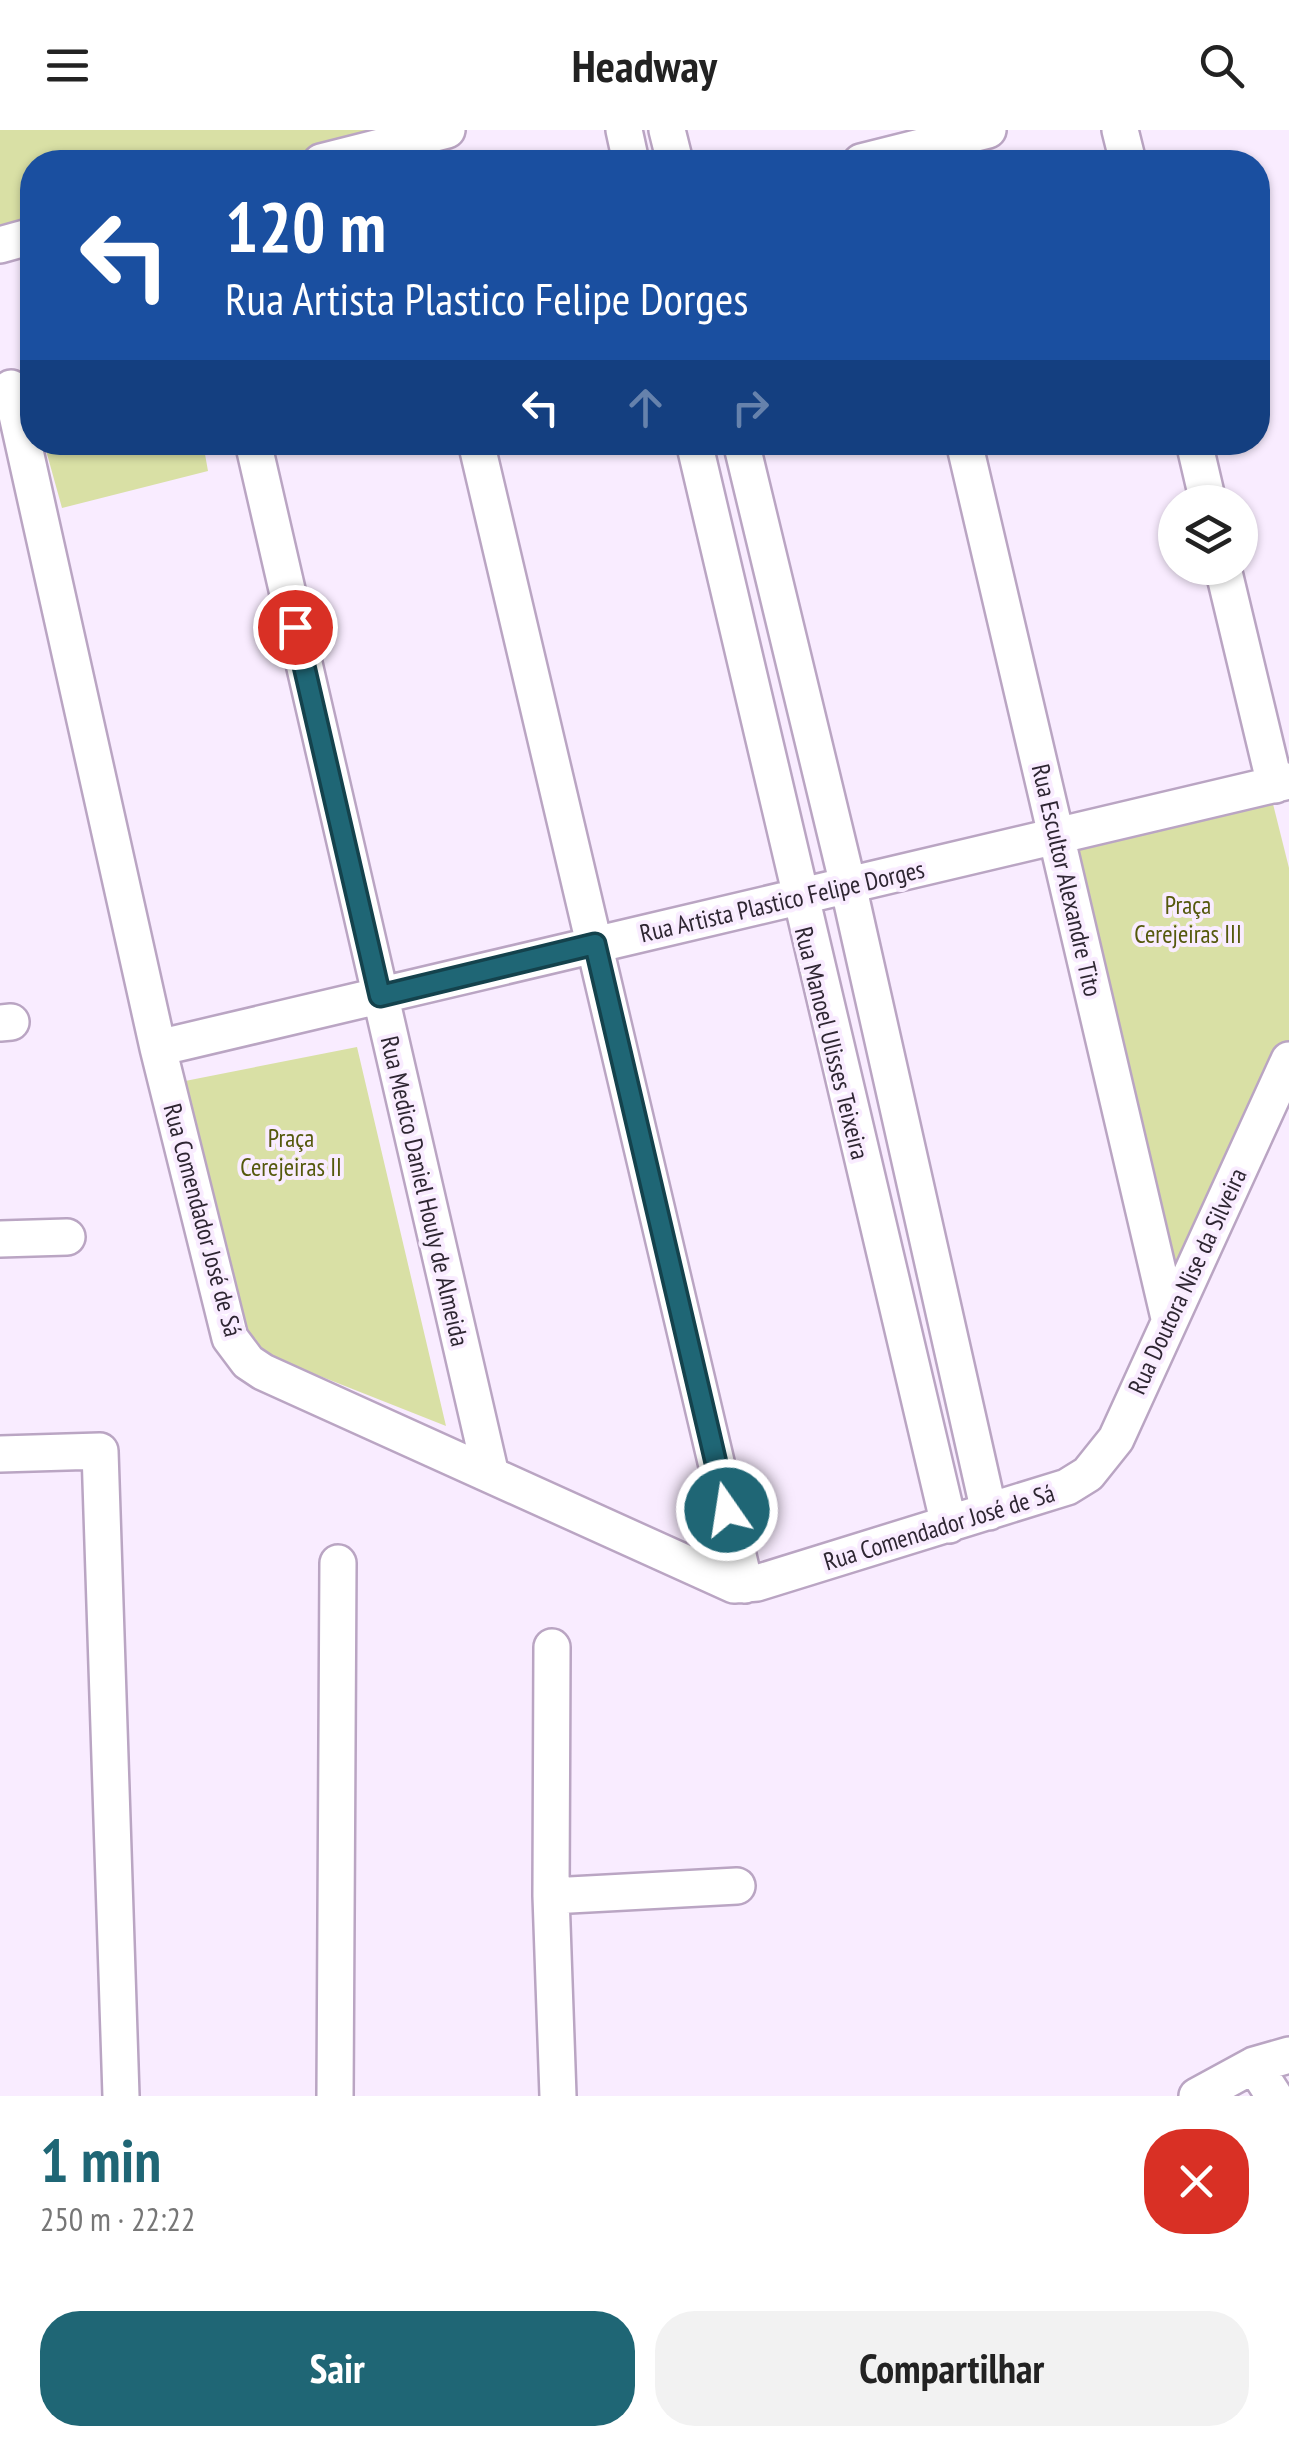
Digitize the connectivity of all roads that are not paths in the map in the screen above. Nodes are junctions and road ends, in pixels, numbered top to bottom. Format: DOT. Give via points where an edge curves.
graph roads {
  1 [pos="447,130"];
  2 [pos="988,130"];
  3 [pos="368,150"];
  4 [pos="923,150"];
  5 [pos="30,455"];
  6 [pos="256,455"];
  7 [pos="479,455"];
  8 [pos="697,455"];
  9 [pos="744,455"];
  10 [pos="967,455"];
  11 [pos="1197,455"];
  12 [pos="1204,485"];
  13 [pos="1229,585"];
  14 [pos="1282,783"];
  15 [pos="1057,837"];
  16 [pos="848,885"];
  17 [pos="798,898"];
  18 [pos="595,944"];
  19 [pos="380,996"];
  20 [pos="158,1048"];
  21 [pos="1289,1060"];
  22 [pos="67,1238"];
  23 [pos="0,1239"];
  24 [pos="1169,1318"];
  25 [pos="0,1454"];
  26 [pos="490,1471"];
  27 [pos="1067,1487"];
  28 [pos="989,1512"];
  29 [pos="948,1525"];
  30 [pos="338,1564"];
  31 [pos="745,1585"];
  32 [pos="552,1647"];
  33 [pos="737,1886"];
  34 [pos="551,1896"];
  35 [pos="1289,2055"];
  36 [pos="1254,2066"];
  37 [pos="1212,2092"];
  38 [pos="121,2096"];
  39 [pos="334,2096"];
  40 [pos="558,2096"];
  41 [pos="1274,2096"];
  1 -- 3 [label="street"];
  2 -- 4 [label="street"];
  5 -- 20 [label="street, Rua Comendador José de Sá"];
  6 -- 19 [label="street, Rua Medico Daniel Houly de Almeida"];
  7 -- 18 [label="street"];
  8 -- 17 [label="street, Rua Manoel Ulisses Teixeira"];
  9 -- 16 [label="street, Rua Manoel Ulisses Teixeira"];
  10 -- 15 [label="street, Rua Escultor Alexandre Tito"];
  11 -- 12 [label="street"];
  13 -- 14 [label="street"];
  14 -- 15 [label="street, Rua Artista Plastico Felipe Dorges"];
  15 -- 16 [label="street, Rua Artista Plastico Felipe Dorges"];
  15 -- 24 [label="street, Rua Escultor Alexandre Tito"];
  16 -- 17 [label="street, Rua Artista Plastico Felipe Dorges"];
  16 -- 28 [label="street, Rua Manoel Ulisses Teixeira"];
  17 -- 18 [label="street, Rua Artista Plastico Felipe Dorges"];
  17 -- 29 [label="street, Rua Manoel Ulisses Teixeira"];
  18 -- 19 [label="street, Rua Artista Plastico Felipe Dorges"];
  18 -- 31 [label="street"];
  19 -- 20 [label="street, Rua Artista Plastico Felipe Dorges"];
  19 -- 26 [label="street, Rua Medico Daniel Houly de Almeida"];
  20 -- 26 [label="street, Rua Comendador José de Sá" via="230,1338 248,1362"];
  21 -- 24 [label="street, Rua Doutora Nise da Silveira"];
  22 -- 23 [label="street"];
  24 -- 27 [label="street, Rua Doutora Nise da Silveira" via="1116,1439 1088,1474"];
  25 -- 38 [label="street" via="100,1451"];
  26 -- 31 [label="street, Rua Comendador José de Sá"];
  27 -- 28 [label="street, Rua Comendador José de Sá"];
  28 -- 29 [label="street, Rua Comendador José de Sá"];
  29 -- 31 [label="street, Rua Comendador José de Sá"];
  30 -- 39 [label="street"];
  32 -- 34 [label="street"];
  33 -- 34 [label="street"];
  34 -- 40 [label="street"];
  35 -- 36 [label="street"];
  36 -- 37 [label="street"];
  36 -- 41 [label="street"];
}
